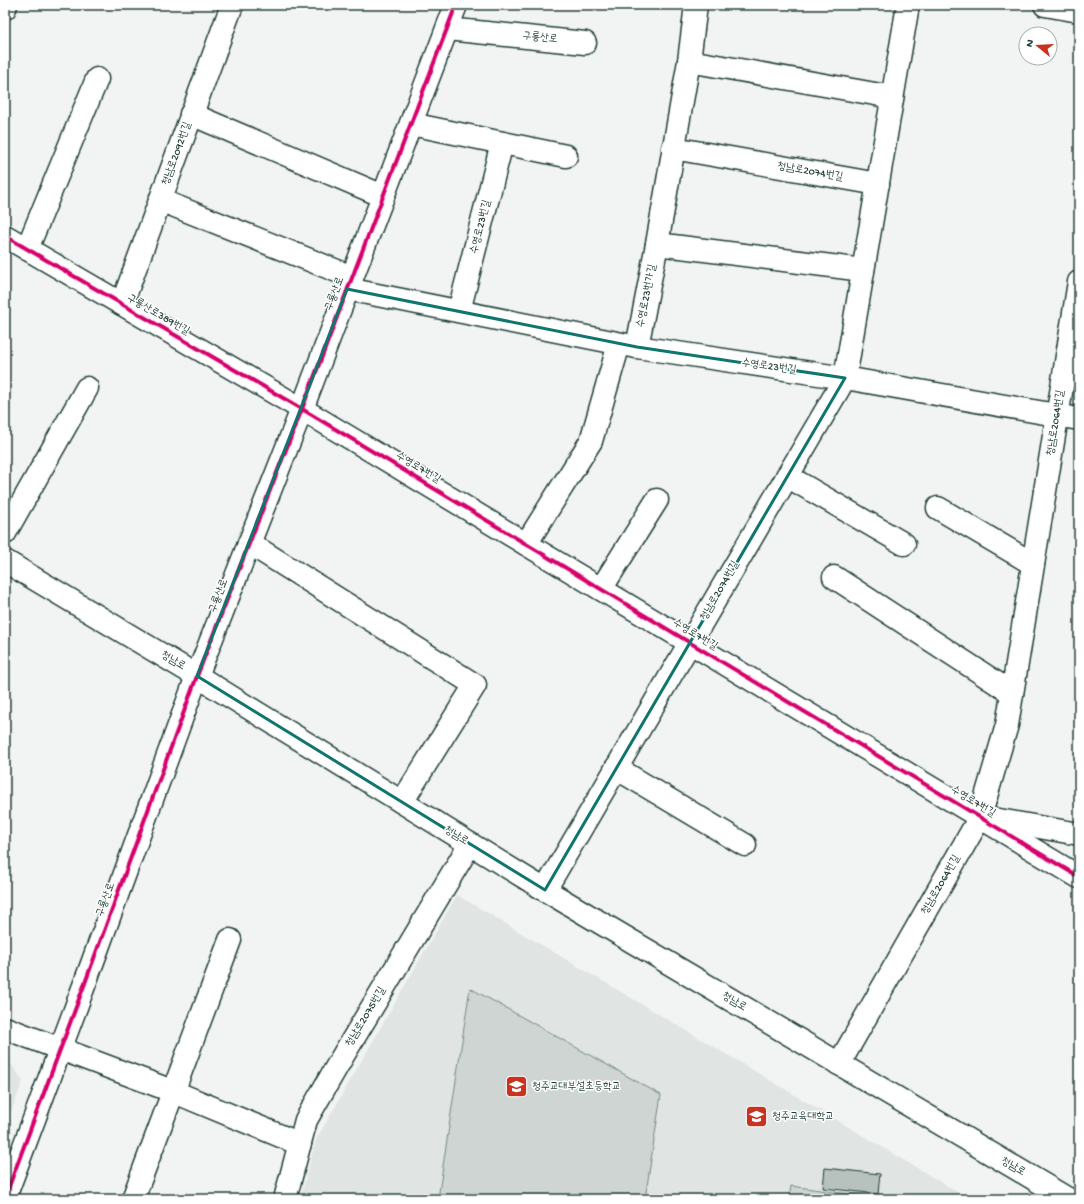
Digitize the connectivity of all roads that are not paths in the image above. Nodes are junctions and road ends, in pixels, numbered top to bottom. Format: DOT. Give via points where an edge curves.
graph roads {
  1 [pos="6,5"];
  2 [pos="232,5"];
  3 [pos="456,5"];
  4 [pos="696,5"];
  5 [pos="908,5"];
  6 [pos="1045,5"];
  7 [pos="5,8"];
  8 [pos="1079,11"];
  9 [pos="446,29"];
  10 [pos="585,43"];
  11 [pos="689,61"];
  12 [pos="97,79"];
  13 [pos="892,97"];
  14 [pos="191,114"];
  15 [pos="410,124"];
  16 [pos="502,143"];
  17 [pos="673,148"];
  18 [pos="566,156"];
  19 [pos="878,184"];
  20 [pos="383,196"];
  21 [pos="160,200"];
  22 [pos="5,236"];
  23 [pos="657,244"];
  24 [pos="27,249"];
  25 [pos="863,270"];
  26 [pos="1079,282"];
  27 [pos="349,283"];
  28 [pos="122,304"];
  29 [pos="459,312"];
  30 [pos="628,346"];
  31 [pos="845,378"];
  32 [pos="87,388"];
  33 [pos="302,409"];
  34 [pos="1057,416"];
  35 [pos="1079,419"];
  36 [pos="787,476"];
  37 [pos="657,500"];
  38 [pos="938,508"];
  39 [pos="5,533"];
  40 [pos="249,543"];
  41 [pos="526,544"];
  42 [pos="904,544"];
  43 [pos="5,561"];
  44 [pos="1033,564"];
  45 [pos="834,577"];
  46 [pos="601,589"];
  47 [pos="690,642"];
  48 [pos="198,676"];
  49 [pos="1012,693"];
  50 [pos="616,768"];
  51 [pos="402,802"];
  52 [pos="980,817"];
  53 [pos="1079,834"];
  54 [pos="470,844"];
  55 [pos="746,846"];
  56 [pos="1079,877"];
  57 [pos="544,890"];
  58 [pos="230,940"];
  59 [pos="5,1028"];
  60 [pos="60,1050"];
  61 [pos="839,1064"];
  62 [pos="172,1091"];
  63 [pos="300,1144"];
  64 [pos="5,1197"];
  65 [pos="133,1199"];
  66 [pos="285,1199"];
  67 [pos="1068,1199"];
  1 -- 7 [label="street"];
  2 -- 14 [label="street, 청남로2092번길"];
  3 -- 9 [label="street, 구룡산로"];
  4 -- 11 [label="street, 수영로23번가길"];
  5 -- 13 [label="street, 청남로2074번길"];
  6 -- 8 [label="street"];
  9 -- 10 [label="street, 구룡산로"];
  9 -- 15 [label="street, 구룡산로"];
  11 -- 13 [label="street"];
  11 -- 17 [label="street, 수영로23번가길"];
  12 -- 24 [label="street"];
  13 -- 19 [label="street, 청남로2074번길"];
  14 -- 20 [label="street"];
  14 -- 21 [label="street, 청남로2092번길"];
  15 -- 16 [label="street"];
  15 -- 20 [label="street, 구룡산로"];
  16 -- 18 [label="street"];
  16 -- 29 [label="street, 수영로23번길"];
  17 -- 19 [label="street, 청남로2074번길"];
  17 -- 23 [label="street, 수영로23번가길"];
  19 -- 25 [label="street, 청남로2074번길"];
  20 -- 27 [label="street, 구룡산로"];
  21 -- 27 [label="street, 구룡산로"];
  21 -- 28 [label="street, 청남로2092번길"];
  22 -- 24 [label="street, 구룡산로389번길"];
  23 -- 25 [label="street"];
  23 -- 30 [label="street, 수영로23번가길"];
  24 -- 28 [label="street, 구룡산로389번길"];
  25 -- 31 [label="street, 청남로2074번길"];
  26 -- 34 [label="street, 청남로2064번길"];
  27 -- 29 [label="street, 수영로23번길"];
  27 -- 33 [label="street, 구룡산로"];
  28 -- 33 [label="street, 구룡산로389번길"];
  29 -- 30 [label="street, 수영로23번길"];
  30 -- 31 [label="street, 수영로23번길"];
  30 -- 41 [label="street" via="591,441"];
  31 -- 34 [label="street, 수영로23번길"];
  31 -- 36 [label="street, 청남로2074번길"];
  32 -- 39 [label="street"];
  33 -- 40 [label="street, 구룡산로"];
  33 -- 41 [label="street, 수영로7번길"];
  34 -- 35 [label="street, 수영로23번길"];
  34 -- 44 [label="street, 청남로2064번길"];
  36 -- 42 [label="street"];
  36 -- 47 [label="street, 청남로2074번길"];
  37 -- 46 [label="street"];
  38 -- 44 [label="street"];
  40 -- 48 [label="street, 구룡산로"];
  40 -- 51 [label="street" via="475,685"];
  41 -- 46 [label="street, 수영로7번길"];
  43 -- 48 [label="street, 청남로"];
  44 -- 49 [label="street, 청남로2064번길"];
  45 -- 49 [label="street"];
  46 -- 47 [label="street, 수영로7번길"];
  47 -- 50 [label="street, 청남로2074번길"];
  47 -- 52 [label="street, 수영로7번길"];
  48 -- 51 [label="street, 청남로"];
  48 -- 60 [label="street, 구룡산로"];
  49 -- 52 [label="street, 청남로2064번길" via="1007,725"];
  50 -- 55 [label="street"];
  50 -- 57 [label="street, 청남로2074번길"];
  51 -- 54 [label="street, 청남로"];
  52 -- 53 [label="street"];
  52 -- 56 [label="street, 수영로7번길"];
  52 -- 61 [label="street, 청남로2064번길"];
  54 -- 57 [label="street, 청남로"];
  54 -- 63 [label="street, 청남로2075번길" via="306,1120"];
  57 -- 61 [label="street, 청남로"];
  58 -- 62 [label="street"];
  59 -- 60 [label="street"];
  60 -- 62 [label="street"];
  60 -- 64 [label="street, 구룡산로"];
  61 -- 67 [label="street, 청남로"];
  62 -- 63 [label="street"];
  62 -- 65 [label="street"];
  63 -- 66 [label="street, 청남로2075번길"];
}
